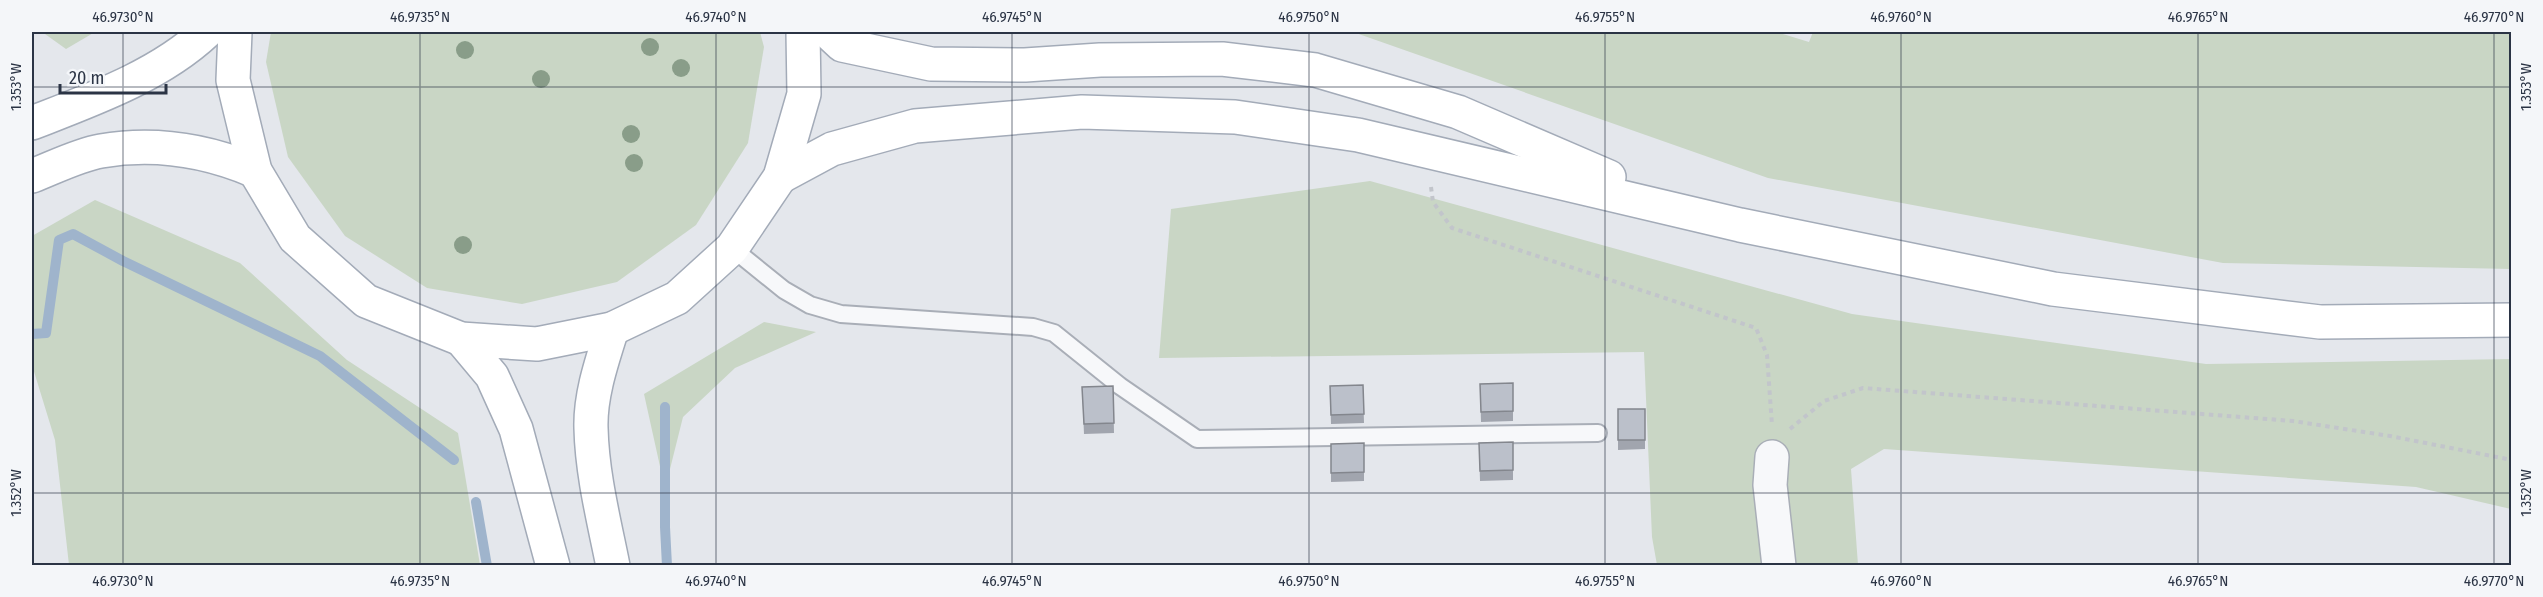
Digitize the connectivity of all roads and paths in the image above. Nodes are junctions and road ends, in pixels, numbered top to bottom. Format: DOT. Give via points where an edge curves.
graph roads {
  1 [pos="206,32"];
  2 [pos="235,32"];
  3 [pos="803,32"];
  4 [pos="828,32"];
  5 [pos="32,123"];
  6 [pos="1427,151"];
  7 [pos="255,171"];
  8 [pos="32,176"];
  9 [pos="780,177"];
  10 [pos="1740,225"];
  11 [pos="732,248"];
  12 [pos="2511,320"];
  13 [pos="612,329"];
  14 [pos="461,339"];
  15 [pos="1598,433"];
  16 [pos="1772,457"];
  17 [pos="2511,460"];
  18 [pos="553,566"];
  19 [pos="613,566"];
  20 [pos="1779,566"];
  1 -- 5 [label="main road" via="142,75"];
  2 -- 7 [label="main road" via="232,80"];
  3 -- 9 [label="main road" via="804,94"];
  4 -- 10 [label="main road" via="842,45 931,64 1222,59 1315,70 1458,112 1587,169"];
  6 -- 9 [label="main road" via="1358,135 1235,117 1082,112 915,126 832,149"];
  6 -- 10 [label="main road"];
  6 -- 16 [label="path" via="1433,202 1452,228 1756,328 1767,355"];
  7 -- 8 [label="main road" via="219,156 157,146 100,151"];
  7 -- 14 [label="main road" via="295,238 366,301"];
  9 -- 11 [label="main road"];
  10 -- 12 [label="main road" via="2053,289 2296,320"];
  11 -- 13 [label="main road" via="677,298"];
  11 -- 15 [label="lane" via="784,290 810,305 841,314 1033,327 1054,333 1120,386 1197,439"];
  13 -- 14 [label="main road" via="537,344"];
  13 -- 19 [label="main road" via="598,373 591,428"];
  14 -- 18 [label="main road" via="492,376 516,429"];
  16 -- 17 [label="path" via="1791,427 1824,401 1863,388 2293,421"];
  16 -- 20 [label="street" via="1770,485"];
}
